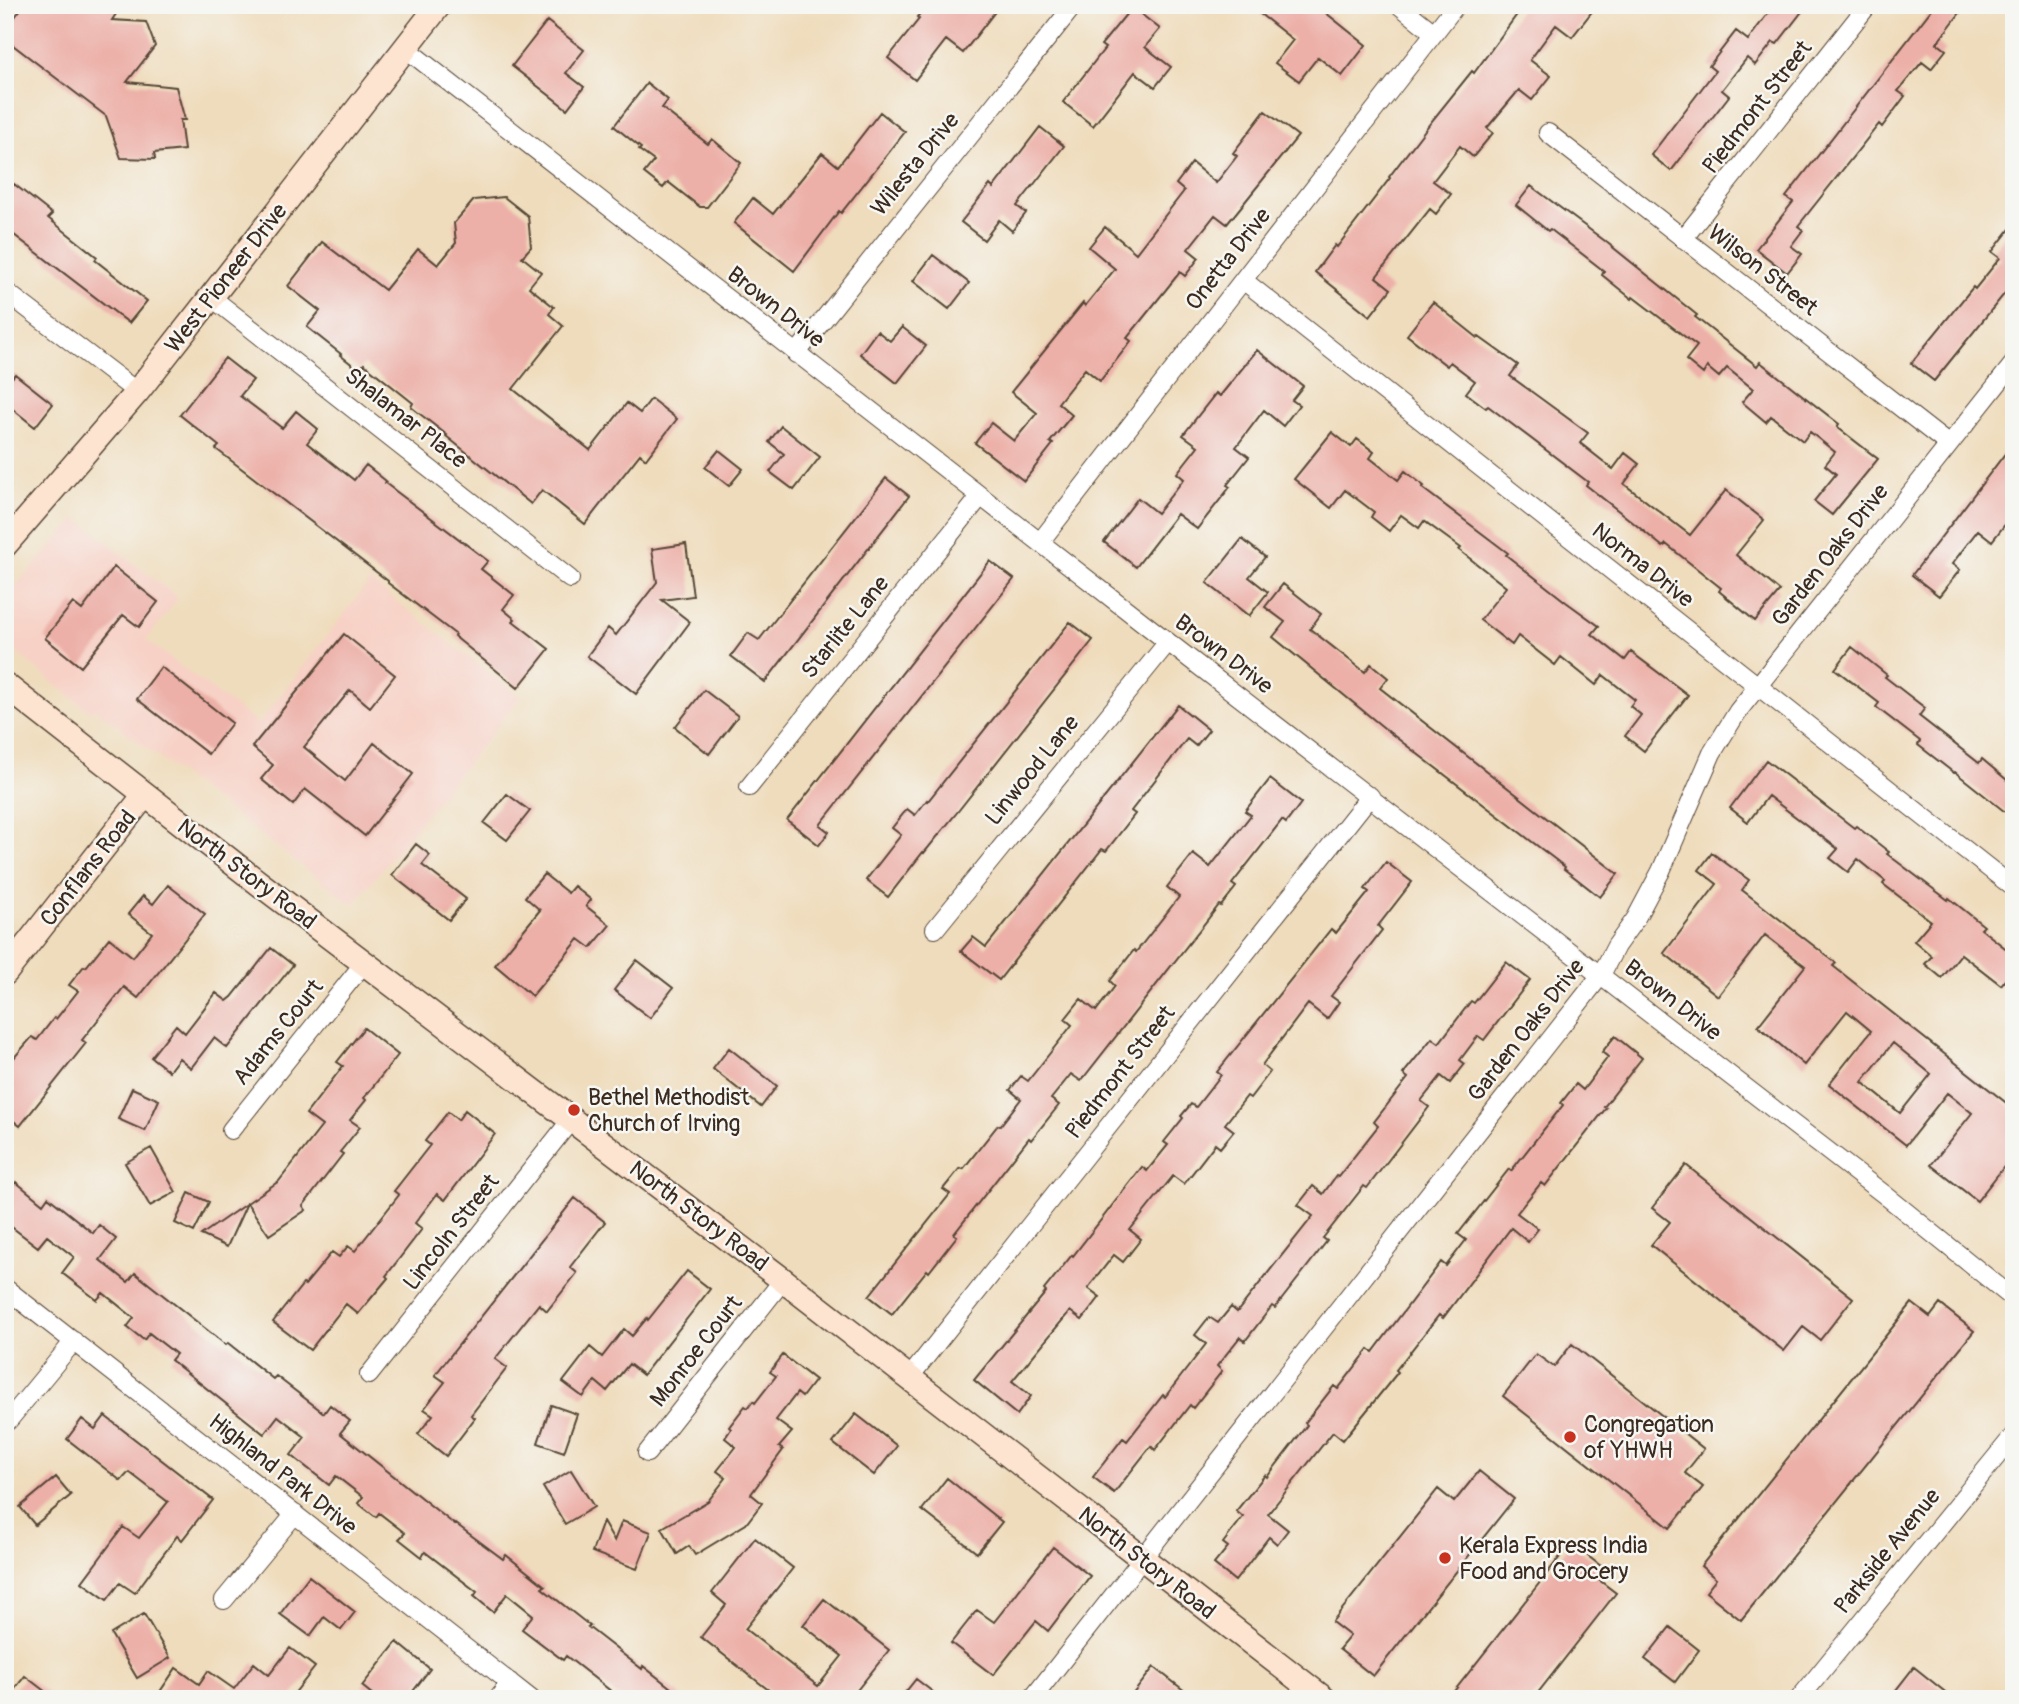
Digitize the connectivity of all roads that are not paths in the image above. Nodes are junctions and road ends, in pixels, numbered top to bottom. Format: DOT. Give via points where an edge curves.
graph roads {
  1 [pos="439,5"];
  2 [pos="1074,5"];
  3 [pos="1399,5"];
  4 [pos="1456,5"];
  5 [pos="1868,5"];
  6 [pos="1434,33"];
  7 [pos="405,48"];
  8 [pos="1548,133"];
  9 [pos="1683,239"];
  10 [pos="1243,280"];
  11 [pos="5,291"];
  12 [pos="211,297"];
  13 [pos="796,354"];
  14 [pos="2014,363"];
  15 [pos="137,392"];
  16 [pos="1949,445"];
  17 [pos="980,497"];
  18 [pos="1040,542"];
  19 [pos="5,545"];
  20 [pos="570,579"];
  21 [pos="1167,642"];
  22 [pos="5,685"];
  23 [pos="1757,686"];
  24 [pos="749,787"];
  25 [pos="144,796"];
  26 [pos="1370,796"];
  27 [pos="2014,888"];
  28 [pos="935,929"];
  29 [pos="364,963"];
  30 [pos="5,973"];
  31 [pos="1601,975"];
  32 [pos="571,1119"];
  33 [pos="231,1130"];
  34 [pos="783,1280"];
  35 [pos="5,1288"];
  36 [pos="2014,1299"];
  37 [pos="74,1341"];
  38 [pos="369,1375"];
  39 [pos="909,1378"];
  40 [pos="8,1421"];
  41 [pos="2014,1435"];
  42 [pos="647,1453"];
  43 [pos="295,1514"];
  44 [pos="1142,1559"];
  45 [pos="224,1600"];
  46 [pos="510,1682"];
  47 [pos="498,1699"];
  48 [pos="531,1699"];
  49 [pos="1032,1699"];
  50 [pos="1324,1699"];
  51 [pos="1799,1699"];
  1 -- 7 [label="main road, West Pioneer Drive"];
  2 -- 13 [label="street, Wilesta Drive"];
  3 -- 6 [label="street"];
  4 -- 6 [label="street, Onetta Drive"];
  5 -- 9 [label="street, Piedmont Street"];
  6 -- 10 [label="street, Onetta Drive"];
  7 -- 12 [label="main road, West Pioneer Drive"];
  7 -- 13 [label="street, Brown Drive"];
  8 -- 9 [label="street, Wilson Street"];
  9 -- 16 [label="street, Wilson Street"];
  10 -- 18 [label="street, Onetta Drive"];
  10 -- 23 [label="street, Norma Drive"];
  11 -- 15 [label="street"];
  12 -- 15 [label="main road, West Pioneer Drive"];
  12 -- 20 [label="street, Shalamar Place"];
  13 -- 17 [label="street, Brown Drive"];
  14 -- 16 [label="street, Garden Oaks Drive"];
  15 -- 19 [label="main road, West Pioneer Drive"];
  16 -- 23 [label="street, Garden Oaks Drive"];
  17 -- 18 [label="street, Brown Drive"];
  17 -- 24 [label="street, Starlite Lane"];
  18 -- 21 [label="street, Brown Drive"];
  21 -- 26 [label="street, Brown Drive"];
  21 -- 28 [label="street, Linwood Lane"];
  22 -- 25 [label="main road, North Story Road"];
  23 -- 27 [label="street, Norma Drive"];
  23 -- 31 [label="street, Garden Oaks Drive" via="1712,753 1661,872"];
  25 -- 29 [label="main road, North Story Road"];
  25 -- 30 [label="main road, Conflans Road"];
  26 -- 31 [label="street, Brown Drive"];
  26 -- 39 [label="street, Piedmont Street"];
  29 -- 32 [label="main road, North Story Road"];
  29 -- 33 [label="street, Adams Court"];
  31 -- 36 [label="street, Brown Drive" via="1933,1231"];
  31 -- 44 [label="street, Garden Oaks Drive"];
  32 -- 34 [label="main road, North Story Road"];
  32 -- 38 [label="street, Lincoln Street"];
  34 -- 39 [label="main road, North Story Road"];
  34 -- 42 [label="street, Monroe Court"];
  35 -- 37 [label="street, Highland Park Drive"];
  37 -- 40 [label="street"];
  37 -- 43 [label="street, Highland Park Drive"];
  39 -- 44 [label="main road, North Story Road"];
  41 -- 51 [label="street, Parkside Avenue"];
  43 -- 45 [label="street"];
  43 -- 46 [label="street, Highland Park Drive"];
  44 -- 49 [label="street, Garden Oaks Drive"];
  44 -- 50 [label="main road, North Story Road"];
  46 -- 47 [label="street"];
  46 -- 48 [label="street, Highland Park Drive"];
}
